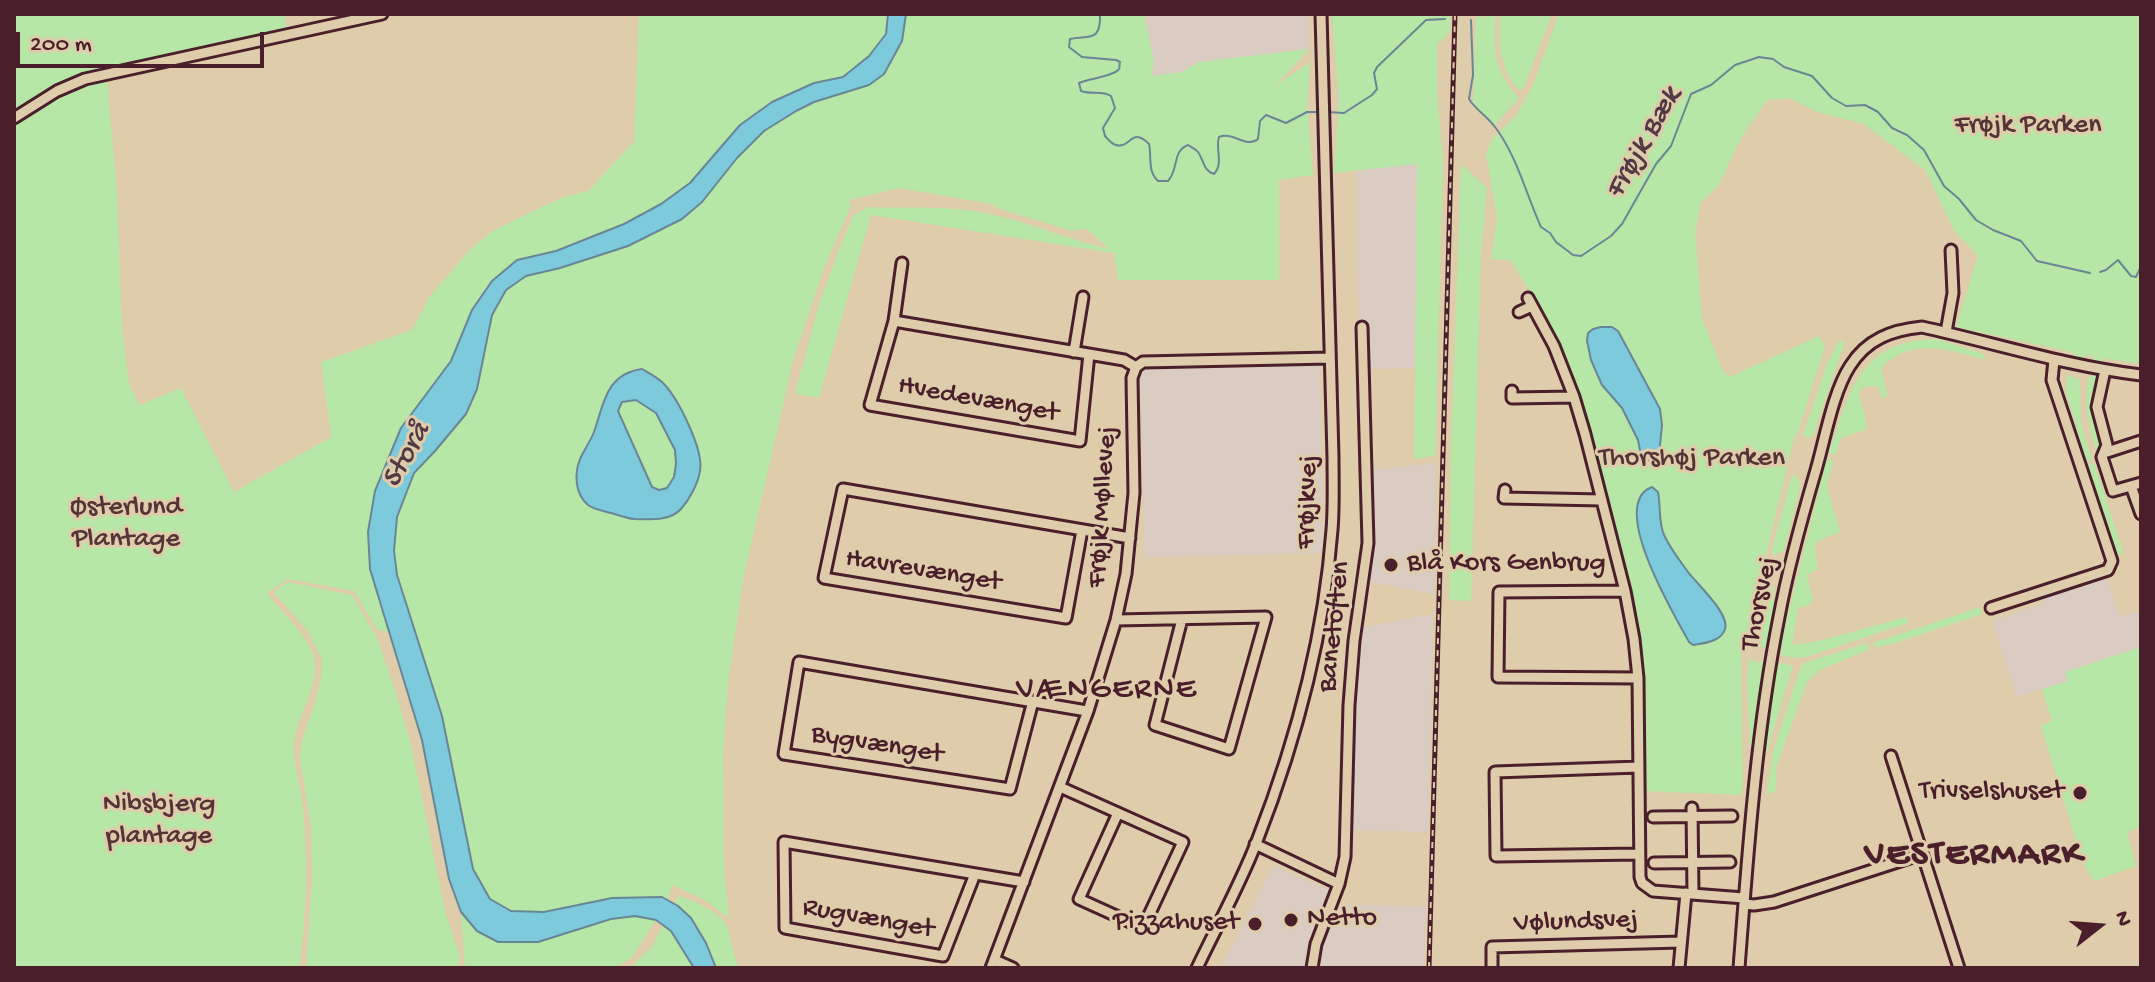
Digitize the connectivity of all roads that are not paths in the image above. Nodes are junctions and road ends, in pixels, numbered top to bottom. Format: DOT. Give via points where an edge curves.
graph roads {
  1 [pos="382,14"];
  2 [pos="1321,14"];
  3 [pos="14,118"];
  4 [pos="1951,250"];
  5 [pos="902,263"];
  6 [pos="1083,297"];
  7 [pos="1519,312"];
  8 [pos="894,321"];
  9 [pos="1362,327"];
  10 [pos="1946,332"];
  11 [pos="1074,352"];
  12 [pos="1089,354"];
  13 [pos="1330,358"];
  14 [pos="2054,360"];
  15 [pos="1136,367"];
  16 [pos="2105,370"];
  17 [pos="2141,375"];
  18 [pos="1512,391"];
  19 [pos="1574,397"];
  20 [pos="2141,441"];
  21 [pos="2104,453"];
  22 [pos="2136,484"];
  23 [pos="1505,490"];
  24 [pos="1602,500"];
  25 [pos="2141,514"];
  26 [pos="1082,530"];
  27 [pos="1130,538"];
  28 [pos="1625,591"];
  29 [pos="1991,608"];
  30 [pos="1182,619"];
  31 [pos="1116,620"];
  32 [pos="1638,678"];
  33 [pos="1033,701"];
  34 [pos="1088,711"];
  35 [pos="1891,756"];
  36 [pos="1639,767"];
  37 [pos="1060,787"];
  38 [pos="1692,812"];
  39 [pos="1118,813"];
  40 [pos="1732,816"];
  41 [pos="1653,817"];
  42 [pos="1255,844"];
  43 [pos="1639,854"];
  44 [pos="1922,854"];
  45 [pos="1692,862"];
  46 [pos="1730,862"];
  47 [pos="1654,863"];
  48 [pos="975,874"];
  49 [pos="1024,882"];
  50 [pos="1339,884"];
  51 [pos="1689,894"];
  52 [pos="1744,901"];
  53 [pos="1681,942"];
  54 [pos="993,964"];
  55 [pos="1013,968"];
  56 [pos="1197,968"];
  57 [pos="1312,968"];
  58 [pos="1492,968"];
  59 [pos="1679,968"];
  60 [pos="1739,968"];
  61 [pos="1959,968"];
  1 -- 3 [label="street" via="85,79"];
  2 -- 13 [label="street, Frøjkvej"];
  4 -- 10 [label="street" via="1953,293"];
  5 -- 8 [label="street, Hvedevænget"];
  6 -- 11 [label="street"];
  7 -- 19 [label="street, Vølundsvej" via="1530,302"];
  8 -- 11 [label="street"];
  8 -- 12 [label="street, Hvedevænget" via="870,405 1080,441"];
  9 -- 50 [label="street, Banetoften" via="1368,543 1354,641 1345,857"];
  10 -- 14 [label="street, Thorsvej"];
  10 -- 52 [label="street, Thorsvej" via="1922,327 1887,333 1867,345 1840,387 1779,615"];
  11 -- 12 [label="street"];
  12 -- 15 [label="street"];
  13 -- 15 [label="street" via="1143,362"];
  13 -- 42 [label="street, Frøjkvej" via="1332,528 1324,605 1288,757"];
  14 -- 16 [label="street, Thorsvej"];
  14 -- 29 [label="street" via="2052,380 2112,561 2108,570"];
  15 -- 27 [label="street, Frøjk Møllevej"];
  16 -- 17 [label="street, Thorsvej"];
  16 -- 21 [label="street" via="2097,407 2107,445"];
  18 -- 19 [label="street" via="1512,398"];
  19 -- 24 [label="street, Vølundsvej"];
  20 -- 21 [label="street"];
  21 -- 22 [label="street" via="2113,491"];
  22 -- 25 [label="street"];
  23 -- 24 [label="street" via="1504,498"];
  24 -- 28 [label="street, Vølundsvej"];
  26 -- 26 [label="street, Havrevænget" via="843,489 824,578 1066,618"];
  26 -- 27 [label="street, Havrevænget"];
  27 -- 31 [label="street, Frøjk Møllevej"];
  28 -- 32 [label="street, Vølundsvej"];
  28 -- 32 [label="street" via="1499,592 1498,677"];
  30 -- 30 [label="street" via="1266,617 1229,749 1155,725"];
  30 -- 31 [label="street"];
  31 -- 34 [label="street, Frøjk Møllevej"];
  32 -- 36 [label="street, Vølundsvej"];
  33 -- 33 [label="street, Bygvænget" via="799,662 784,754 1010,789"];
  33 -- 34 [label="street, Bygvænget"];
  34 -- 37 [label="street, Frøjk Møllevej"];
  35 -- 44 [label="street"];
  36 -- 43 [label="street, Vølundsvej"];
  36 -- 43 [label="street" via="1495,772 1496,856"];
  37 -- 39 [label="street"];
  37 -- 49 [label="street, Frøjk Møllevej"];
  38 -- 40 [label="street"];
  38 -- 41 [label="street"];
  38 -- 45 [label="street"];
  39 -- 39 [label="street" via="1183,842 1143,928 1079,899"];
  42 -- 50 [label="street"];
  42 -- 56 [label="street, Frøjkvej"];
  43 -- 51 [label="street, Vølundsvej" via="1640,877 1647,888"];
  44 -- 52 [label="street, Vølundsvej" via="1774,902"];
  44 -- 61 [label="street"];
  45 -- 46 [label="street"];
  45 -- 47 [label="street"];
  45 -- 51 [label="street"];
  48 -- 48 [label="street, Rugvænget" via="784,842 785,928 943,956"];
  48 -- 49 [label="street, Rugvænget"];
  49 -- 54 [label="street, Frøjk Møllevej"];
  50 -- 57 [label="street, Banetoften"];
  51 -- 52 [label="street, Vølundsvej"];
  51 -- 53 [label="street"];
  52 -- 60 [label="street, Thorsvej"];
  53 -- 58 [label="street, Vølundsvej" via="1492,947"];
  53 -- 59 [label="street"];
  54 -- 55 [label="street"];
}
